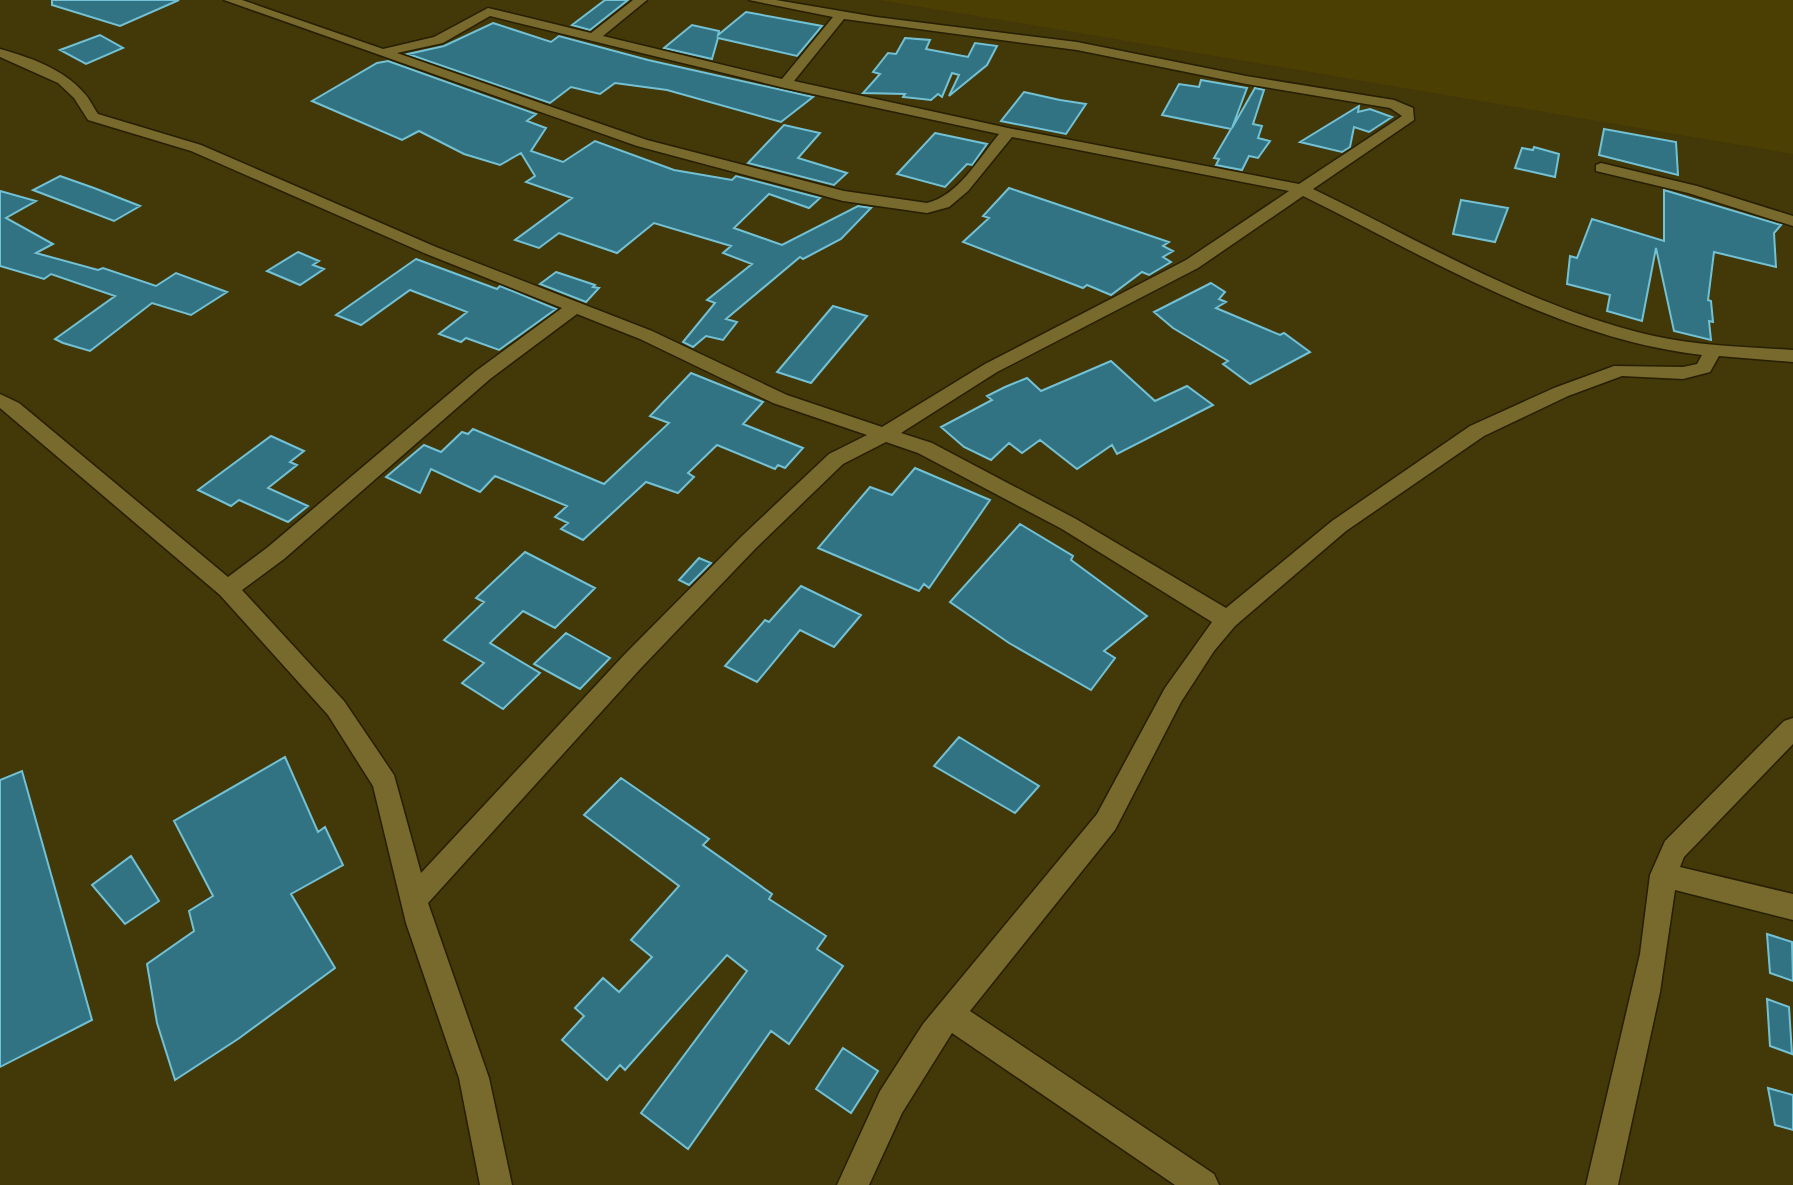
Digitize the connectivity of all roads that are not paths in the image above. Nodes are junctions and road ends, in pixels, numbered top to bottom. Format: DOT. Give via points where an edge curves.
graph roads {
  1 [pos="230,0"];
  2 [pos="641,0"];
  3 [pos="755,0"];
  4 [pos="842,14"];
  5 [pos="591,39"];
  6 [pos="0,53"];
  7 [pos="382,53"];
  8 [pos="785,84"];
  9 [pos="1008,132"];
  10 [pos="1601,168"];
  11 [pos="1303,190"];
  12 [pos="1793,221"];
  13 [pos="576,306"];
  14 [pos="1639,337"];
  15 [pos="1793,344"];
  16 [pos="1713,351"];
  17 [pos="1793,356"];
  18 [pos="1620,370"];
  19 [pos="0,400"];
  20 [pos="885,434"];
  21 [pos="228,589"];
  22 [pos="1227,620"];
  23 [pos="1793,728"];
  24 [pos="1663,875"];
  25 [pos="414,899"];
  26 [pos="1793,907"];
  27 [pos="948,1013"];
  28 [pos="496,1185"];
  29 [pos="853,1185"];
  30 [pos="1203,1185"];
  31 [pos="1602,1185"];
  1 -- 7 [label="street"];
  2 -- 5 [label="street"];
  3 -- 4 [label="street"];
  4 -- 8 [label="street"];
  4 -- 11 [label="street" via="1077,46 1379,101 1408,111 1409,117"];
  5 -- 7 [label="street" via="488,12 438,40"];
  5 -- 8 [label="street"];
  6 -- 13 [label="street" via="71,87 93,117 196,148 430,250"];
  7 -- 9 [label="street" via="642,143 843,196 927,208 954,197"];
  8 -- 9 [label="street"];
  9 -- 11 [label="street"];
  10 -- 12 [label="street"];
  11 -- 14 [label="street" via="1575,317"];
  11 -- 20 [label="street" via="1192,264 991,368"];
  13 -- 20 [label="street" via="780,399"];
  13 -- 21 [label="street" via="483,375"];
  14 -- 16 [label="street"];
  14 -- 18 [label="street"];
  15 -- 17 [label="street"];
  16 -- 17 [label="street"];
  16 -- 18 [label="street" via="1704,368 1683,373"];
  18 -- 22 [label="street" via="1477,431 1339,526"];
  19 -- 21 [label="street"];
  20 -- 22 [label="street" via="925,448 1069,524"];
  20 -- 25 [label="street" via="836,459 749,542"];
  21 -- 25 [label="street" via="336,708 385,783"];
  22 -- 27 [label="street" via="1173,695 1106,822"];
  23 -- 24 [label="street" via="1674,849"];
  24 -- 26 [label="street"];
  24 -- 31 [label="street" via="1635,1047 1619,1091"];
  25 -- 28 [label="street" via="474,1078"];
  27 -- 29 [label="street" via="891,1102"];
  27 -- 30 [label="street"];
}
